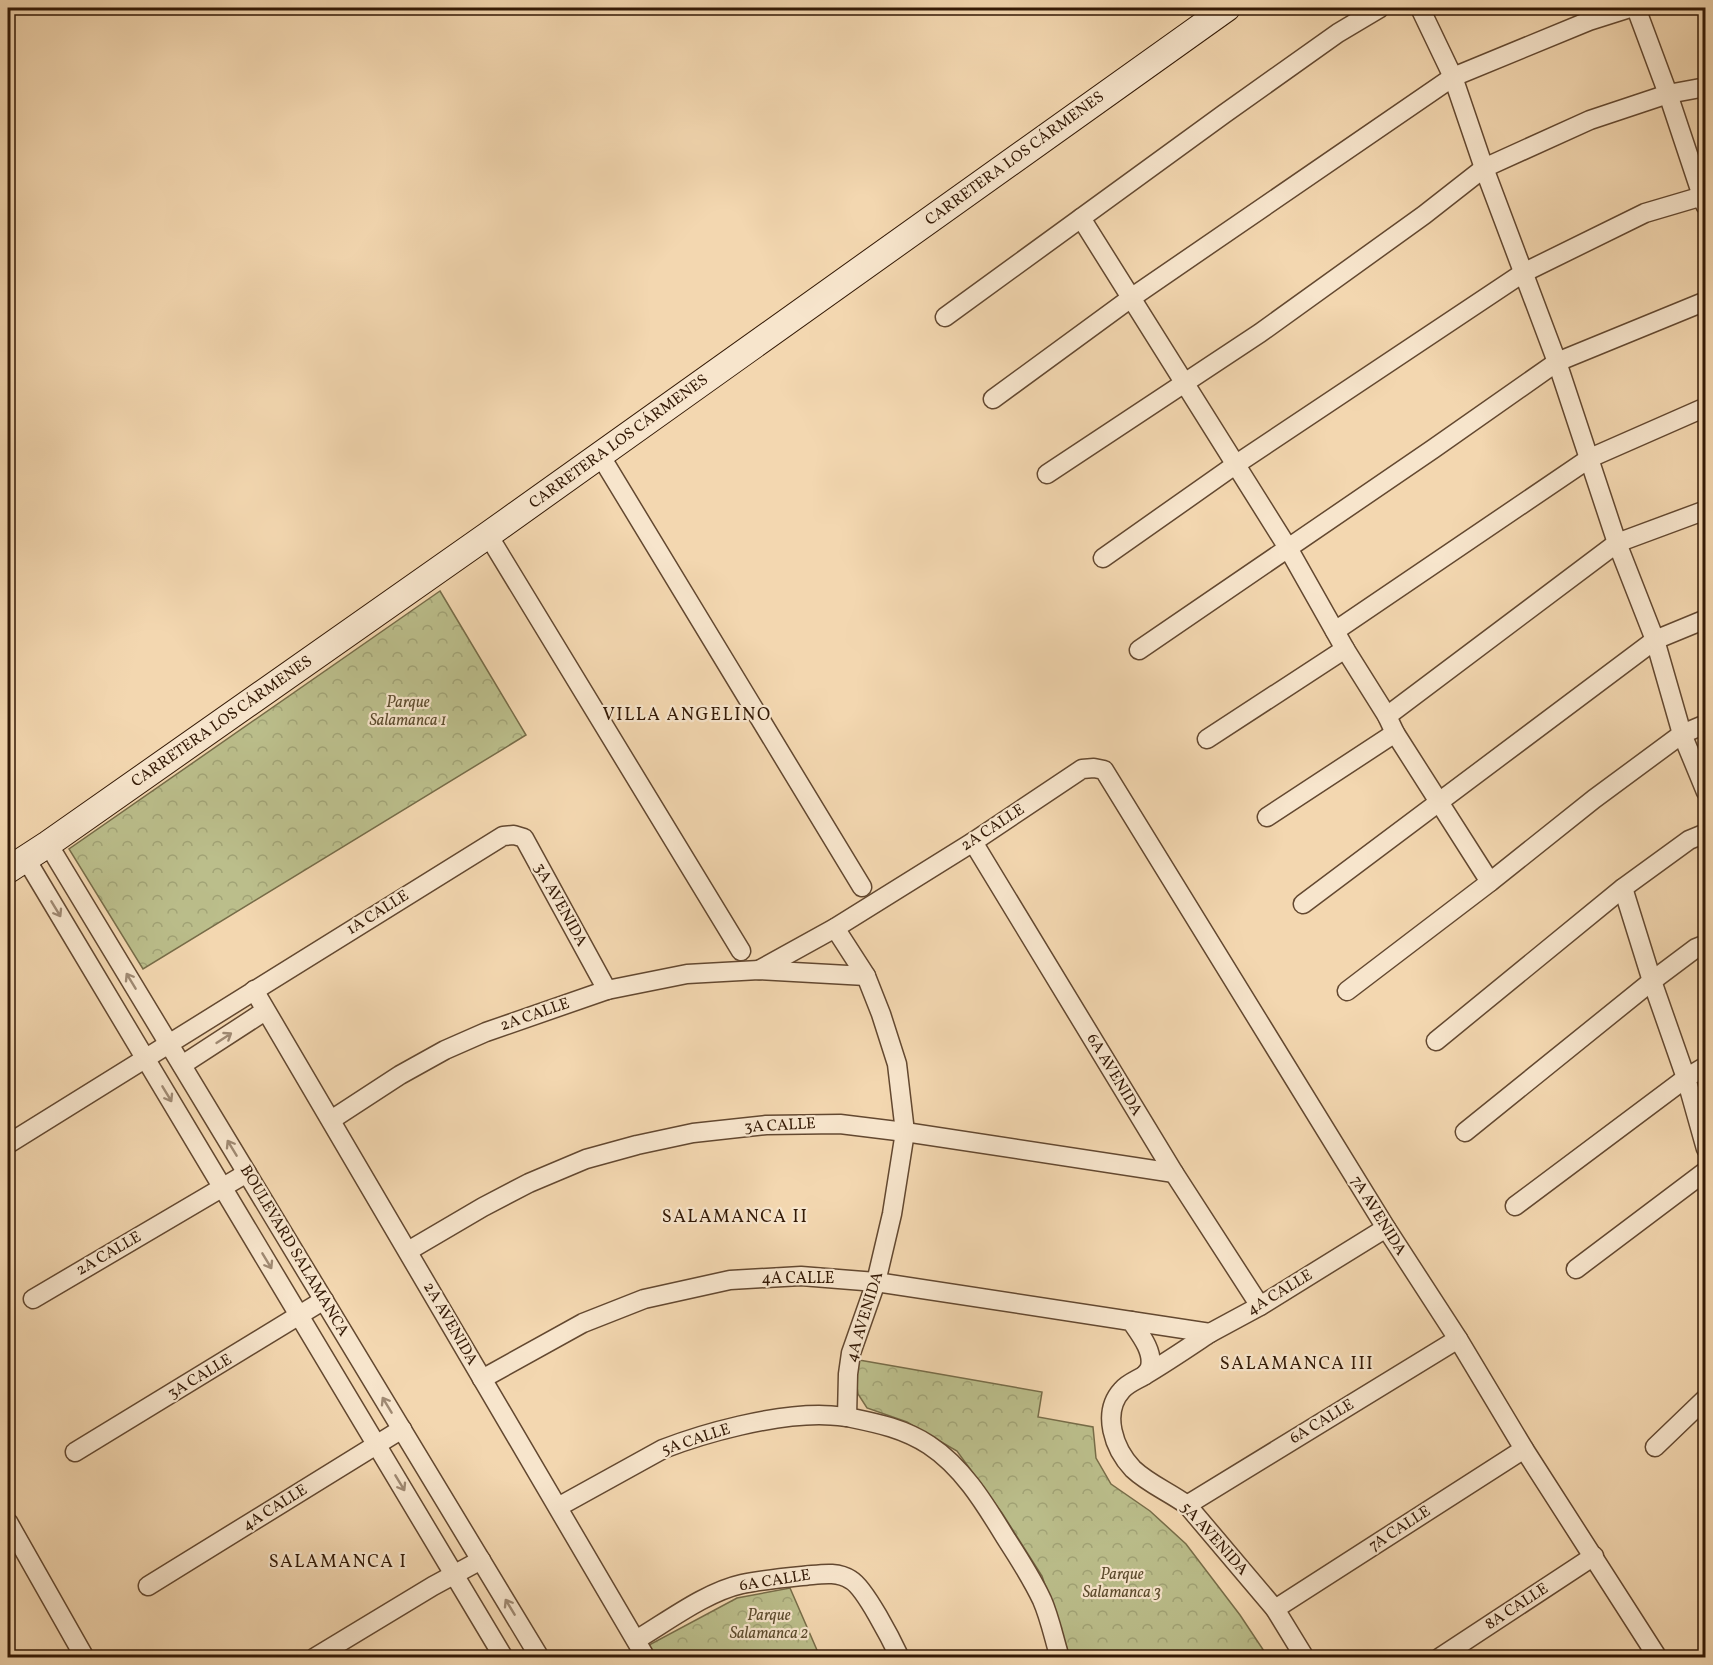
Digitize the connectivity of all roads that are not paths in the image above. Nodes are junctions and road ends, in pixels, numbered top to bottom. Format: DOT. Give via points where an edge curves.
graph roads {
  1 [pos="1227,8"];
  2 [pos="1380,8"];
  3 [pos="1420,8"];
  4 [pos="1630,8"];
  5 [pos="1636,8"];
  6 [pos="1453,77"];
  7 [pos="1706,87"];
  8 [pos="1668,94"];
  9 [pos="1484,168"];
  10 [pos="1704,199"];
  11 [pos="1081,218"];
  12 [pos="1523,273"];
  13 [pos="1131,298"];
  14 [pos="1706,301"];
  15 [pos="945,317"];
  16 [pos="1557,362"];
  17 [pos="1184,383"];
  18 [pos="993,399"];
  19 [pos="1706,407"];
  20 [pos="600,455"];
  21 [pos="1590,458"];
  22 [pos="1235,465"];
  23 [pos="1047,474"];
  24 [pos="1706,510"];
  25 [pos="488,535"];
  26 [pos="1617,543"];
  27 [pos="1288,548"];
  28 [pos="1103,558"];
  29 [pos="1706,619"];
  30 [pos="1335,631"];
  31 [pos="1655,640"];
  32 [pos="1345,649"];
  33 [pos="1139,650"];
  34 [pos="1387,717"];
  35 [pos="1706,724"];
  36 [pos="1395,733"];
  37 [pos="1682,734"];
  38 [pos="1208,740"];
  39 [pos="1104,770"];
  40 [pos="1706,792"];
  41 [pos="1439,802"];
  42 [pos="1267,817"];
  43 [pos="1706,832"];
  44 [pos="503,836"];
  45 [pos="973,842"];
  46 [pos="48,844"];
  47 [pos="17,864"];
  48 [pos="1490,882"];
  49 [pos="862,888"];
  50 [pos="1623,888"];
  51 [pos="1303,904"];
  52 [pos="835,928"];
  53 [pos="1706,944"];
  54 [pos="741,951"];
  55 [pos="759,970"];
  56 [pos="866,976"];
  57 [pos="1652,981"];
  58 [pos="254,990"];
  59 [pos="608,990"];
  60 [pos="1347,991"];
  61 [pos="265,1011"];
  62 [pos="1436,1041"];
  63 [pos="168,1043"];
  64 [pos="145,1057"];
  65 [pos="182,1065"];
  66 [pos="1706,1066"];
  67 [pos="1686,1078"];
  68 [pos="331,1120"];
  69 [pos="904,1131"];
  70 [pos="1465,1132"];
  71 [pos="8,1143"];
  72 [pos="1706,1149"];
  73 [pos="1706,1171"];
  74 [pos="247,1173"];
  75 [pos="1174,1173"];
  76 [pos="223,1188"];
  77 [pos="1515,1206"];
  78 [pos="1386,1228"];
  79 [pos="408,1251"];
  80 [pos="1576,1269"];
  81 [pos="876,1282"];
  82 [pos="33,1299"];
  83 [pos="324,1300"];
  84 [pos="1260,1306"];
  85 [pos="300,1315"];
  86 [pos="1131,1321"];
  87 [pos="1210,1333"];
  88 [pos="1458,1339"];
  89 [pos="1145,1375"];
  90 [pos="482,1379"];
  91 [pos="1706,1398"];
  92 [pos="847,1417"];
  93 [pos="402,1429"];
  94 [pos="377,1445"];
  95 [pos="1655,1447"];
  96 [pos="1524,1449"];
  97 [pos="75,1452"];
  98 [pos="1186,1505"];
  99 [pos="558,1507"];
  100 [pos="8,1522"];
  101 [pos="1594,1556"];
  102 [pos="481,1560"];
  103 [pos="455,1574"];
  104 [pos="148,1586"];
  105 [pos="1275,1609"];
  106 [pos="636,1640"];
  107 [pos="85,1658"];
  108 [pos="314,1658"];
  109 [pos="504,1658"];
  110 [pos="540,1658"];
  111 [pos="646,1658"];
  112 [pos="900,1658"];
  113 [pos="1060,1658"];
  114 [pos="1305,1658"];
  115 [pos="1439,1658"];
  116 [pos="1658,1658"];
  1 -- 20 [label="main road, CARRETERA LOS CÁRMENES"];
  2 -- 11 [label="street" via="1319,47"];
  3 -- 6 [label="street"];
  4 -- 6 [label="street"];
  5 -- 8 [label="street"];
  6 -- 9 [label="street"];
  6 -- 13 [label="street"];
  7 -- 8 [label="street"];
  8 -- 9 [label="street" via="1590,120"];
  8 -- 10 [label="street"];
  9 -- 12 [label="street"];
  9 -- 17 [label="street" via="1260,333"];
  10 -- 12 [label="street" via="1645,213"];
  11 -- 13 [label="street"];
  11 -- 15 [label="street"];
  12 -- 16 [label="street"];
  12 -- 22 [label="street"];
  13 -- 17 [label="street"];
  13 -- 18 [label="street"];
  14 -- 16 [label="street"];
  16 -- 21 [label="street"];
  16 -- 27 [label="street"];
  17 -- 22 [label="street"];
  17 -- 23 [label="street"];
  19 -- 21 [label="street"];
  20 -- 25 [label="main road, CARRETERA LOS CÁRMENES"];
  20 -- 49 [label="street"];
  21 -- 26 [label="street"];
  21 -- 30 [label="street"];
  22 -- 27 [label="street"];
  22 -- 28 [label="street"];
  24 -- 26 [label="street"];
  25 -- 46 [label="main road, CARRETERA LOS CÁRMENES"];
  25 -- 54 [label="street"];
  26 -- 31 [label="street"];
  26 -- 34 [label="street"];
  27 -- 30 [label="street"];
  27 -- 33 [label="street"];
  29 -- 31 [label="street"];
  30 -- 32 [label="street"];
  31 -- 37 [label="street"];
  31 -- 41 [label="street"];
  32 -- 34 [label="street"];
  32 -- 38 [label="street"];
  34 -- 36 [label="street"];
  35 -- 37 [label="street"];
  36 -- 41 [label="street"];
  36 -- 42 [label="street"];
  37 -- 40 [label="street"];
  37 -- 48 [label="street"];
  39 -- 45 [label="street, 2A CALLE" via="1082,769"];
  39 -- 78 [label="street, 7A AVENIDA"];
  41 -- 48 [label="street"];
  41 -- 51 [label="street"];
  43 -- 50 [label="street"];
  44 -- 58 [label="street, 1A CALLE"];
  44 -- 59 [label="street, 3A AVENIDA" via="524,838"];
  45 -- 52 [label="street, 2A CALLE"];
  45 -- 75 [label="street, 6A AVENIDA"];
  46 -- 47 [label="main road, CARRETERA LOS CÁRMENES"];
  63 -- 46 [label="street, BOULEVARD SALAMANCA, one-way"];
  47 -- 64 [label="street, BOULEVARD SALAMANCA, one-way"];
  48 -- 60 [label="street"];
  50 -- 57 [label="street"];
  50 -- 62 [label="street"];
  52 -- 55 [label="street, 2A CALLE"];
  52 -- 56 [label="street, 4A AVENIDA"];
  53 -- 57 [label="street"];
  55 -- 56 [label="street, 2A CALLE"];
  55 -- 59 [label="street, 2A CALLE" via="687,974"];
  56 -- 69 [label="street, 4A AVENIDA" via="897,1064"];
  57 -- 67 [label="street"];
  57 -- 70 [label="street"];
  58 -- 61 [label="street, 2A AVENIDA"];
  58 -- 63 [label="street, 1A CALLE"];
  59 -- 68 [label="street, 2A CALLE" via="445,1050"];
  65 -- 61 [label="street, one-way"];
  61 -- 68 [label="street, 2A AVENIDA"];
  63 -- 64 [label="street"];
  63 -- 65 [label="street, BOULEVARD SALAMANCA"];
  64 -- 71 [label="street"];
  64 -- 76 [label="street, BOULEVARD SALAMANCA, one-way"];
  74 -- 65 [label="street, BOULEVARD SALAMANCA, one-way"];
  66 -- 67 [label="street"];
  67 -- 72 [label="street"];
  67 -- 77 [label="street"];
  68 -- 79 [label="street, 2A AVENIDA"];
  69 -- 75 [label="street, 3A CALLE"];
  69 -- 79 [label="street, 3A CALLE" via="840,1124 766,1125 693,1133 637,1145 586,1159 529,1183"];
  69 -- 81 [label="street, 4A AVENIDA" via="892,1214"];
  73 -- 80 [label="street"];
  74 -- 76 [label="street, 2A CALLE"];
  74 -- 83 [label="street, BOULEVARD SALAMANCA"];
  75 -- 84 [label="street, 6A AVENIDA"];
  76 -- 82 [label="street, 2A CALLE"];
  76 -- 85 [label="street, BOULEVARD SALAMANCA, one-way"];
  78 -- 84 [label="street, 4A CALLE"];
  78 -- 88 [label="street, 7A AVENIDA"];
  79 -- 90 [label="street, 2A AVENIDA"];
  81 -- 86 [label="street, 4A CALLE"];
  81 -- 90 [label="street, 4A CALLE" via="801,1276 730,1280 644,1299 583,1323"];
  81 -- 92 [label="street, 4A AVENIDA" via="851,1353"];
  83 -- 85 [label="street, 3A CALLE"];
  93 -- 83 [label="street, BOULEVARD SALAMANCA, one-way"];
  84 -- 87 [label="street, 4A CALLE"];
  85 -- 94 [label="street, BOULEVARD SALAMANCA"];
  85 -- 97 [label="street, 3A CALLE"];
  86 -- 87 [label="street, 4A CALLE"];
  86 -- 89 [label="street" via="1149,1354 1150,1366"];
  87 -- 89 [label="street, 5A AVENIDA"];
  88 -- 96 [label="street, 7A AVENIDA"];
  88 -- 98 [label="street, 6A CALLE"];
  89 -- 98 [label="street, 5A AVENIDA" via="1120,1392 1111,1428 1132,1467"];
  90 -- 99 [label="street, 2A AVENIDA"];
  91 -- 95 [label="street"];
  92 -- 99 [label="street, 5A CALLE" via="776,1419 680,1443"];
  92 -- 113 [label="street" via="898,1428 951,1462 1026,1569 1043,1603"];
  93 -- 94 [label="street, 4A CALLE"];
  93 -- 102 [label="street, BOULEVARD SALAMANCA"];
  94 -- 103 [label="street, BOULEVARD SALAMANCA, one-way"];
  94 -- 104 [label="street, 4A CALLE"];
  96 -- 101 [label="street, 7A AVENIDA"];
  96 -- 105 [label="street, 7A CALLE"];
  98 -- 105 [label="street, 5A AVENIDA"];
  99 -- 106 [label="street, 2A AVENIDA"];
  100 -- 107 [label="street"];
  101 -- 115 [label="street, 8A CALLE"];
  101 -- 116 [label="street, 7A AVENIDA"];
  102 -- 103 [label="street"];
  110 -- 102 [label="street, BOULEVARD SALAMANCA, one-way"];
  103 -- 108 [label="street"];
  103 -- 109 [label="street, BOULEVARD SALAMANCA"];
  105 -- 114 [label="street, 5A AVENIDA"];
  106 -- 111 [label="street, 2A AVENIDA"];
  106 -- 112 [label="street, 6A CALLE" via="718,1592 741,1584 828,1573 853,1581"];
}
